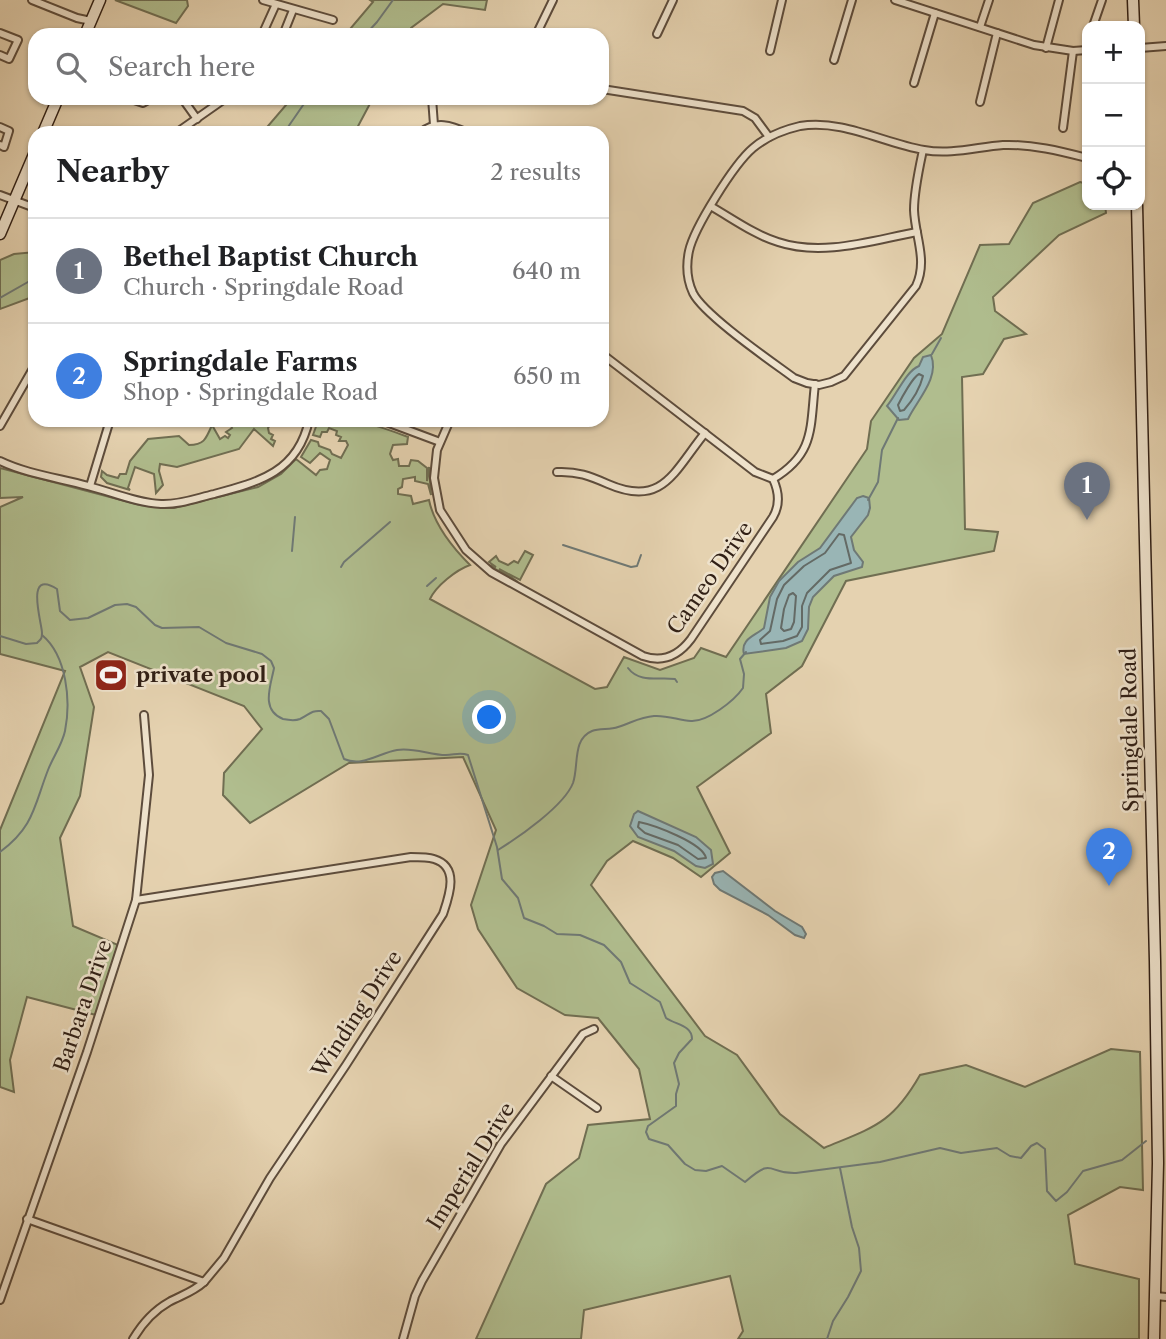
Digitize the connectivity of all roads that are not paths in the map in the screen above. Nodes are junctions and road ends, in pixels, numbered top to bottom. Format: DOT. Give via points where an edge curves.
graph roads {
  1 [pos="32,0"];
  2 [pos="100,0"];
  3 [pos="262,0"];
  4 [pos="553,0"];
  5 [pos="673,0"];
  6 [pos="782,0"];
  7 [pos="852,0"];
  8 [pos="895,0"];
  9 [pos="925,0"];
  10 [pos="989,0"];
  11 [pos="1059,0"];
  12 [pos="1102,0"];
  13 [pos="1133,0"];
  14 [pos="276,5"];
  15 [pos="923,9"];
  16 [pos="293,10"];
  17 [pos="935,13"];
  18 [pos="333,20"];
  19 [pos="91,21"];
  20 [pos="1095,21"];
  21 [pos="1134,21"];
  22 [pos="980,27"];
  23 [pos="88,28"];
  24 [pos="265,28"];
  25 [pos="284,28"];
  26 [pos="539,28"];
  27 [pos="0,33"];
  28 [pos="997,33"];
  29 [pos="657,34"];
  30 [pos="1166,46"];
  31 [pos="1046,48"];
  32 [pos="1145,48"];
  33 [pos="1082,49"];
  34 [pos="770,51"];
  35 [pos="1073,51"];
  36 [pos="0,55"];
  37 [pos="834,60"];
  38 [pos="914,83"];
  39 [pos="609,91"];
  40 [pos="980,102"];
  41 [pos="55,105"];
  42 [pos="187,105"];
  43 [pos="216,105"];
  44 [pos="433,105"];
  45 [pos="197,119"];
  46 [pos="435,125"];
  47 [pos="46,126"];
  48 [pos="186,126"];
  49 [pos="452,126"];
  50 [pos="0,127"];
  51 [pos="1063,128"];
  52 [pos="769,137"];
  53 [pos="0,145"];
  54 [pos="923,150"];
  55 [pos="1082,157"];
  56 [pos="28,168"];
  57 [pos="0,195"];
  58 [pos="14,201"];
  59 [pos="28,206"];
  60 [pos="712,207"];
  61 [pos="1137,210"];
  62 [pos="917,232"];
  63 [pos="0,234"];
  64 [pos="609,359"];
  65 [pos="28,377"];
  66 [pos="815,384"];
  67 [pos="0,426"];
  68 [pos="108,427"];
  69 [pos="306,427"];
  70 [pos="400,427"];
  71 [pos="447,427"];
  72 [pos="705,433"];
  73 [pos="440,442"];
  74 [pos="0,461"];
  75 [pos="557,472"];
  76 [pos="773,479"];
  77 [pos="90,486"];
  78 [pos="144,715"];
  79 [pos="136,900"];
  80 [pos="594,1029"];
  81 [pos="551,1076"];
  82 [pos="597,1108"];
  83 [pos="27,1219"];
  84 [pos="204,1282"];
  85 [pos="1161,1297"];
  86 [pos="0,1300"];
  87 [pos="133,1339"];
  88 [pos="403,1339"];
  89 [pos="1154,1339"];
  1 -- 19 [label="street"];
  2 -- 19 [label="main road"];
  3 -- 14 [label="street"];
  4 -- 26 [label="street"];
  5 -- 29 [label="street"];
  6 -- 34 [label="street"];
  7 -- 37 [label="street"];
  8 -- 15 [label="street"];
  9 -- 15 [label="street"];
  10 -- 22 [label="street"];
  11 -- 31 [label="street"];
  12 -- 20 [label="street"];
  13 -- 21 [label="main road"];
  14 -- 16 [label="street"];
  14 -- 24 [label="street"];
  15 -- 17 [label="street"];
  16 -- 18 [label="street"];
  16 -- 25 [label="street"];
  17 -- 22 [label="street"];
  17 -- 38 [label="street"];
  19 -- 23 [label="main road"];
  22 -- 28 [label="street"];
  27 -- 36 [label="street" via="18,40 9,59"];
  28 -- 31 [label="street"];
  28 -- 40 [label="street"];
  30 -- 32 [label="street"];
  31 -- 35 [label="street"];
  33 -- 35 [label="street"];
  35 -- 51 [label="street"];
  39 -- 52 [label="street" via="743,111 755,118"];
  41 -- 47 [label="main road"];
  42 -- 45 [label="street"];
  43 -- 45 [label="street"];
  44 -- 46 [label="street"];
  45 -- 48 [label="street"];
  46 -- 49 [label="street"];
  50 -- 53 [label="street" via="9,131 4,147"];
  52 -- 54 [label="street" via="826,125"];
  52 -- 60 [label="street" via="739,162"];
  54 -- 55 [label="street" via="953,152 1020,145"];
  54 -- 62 [label="street" via="915,204"];
  56 -- 58 [label="main road"];
  57 -- 58 [label="street"];
  58 -- 59 [label="street"];
  58 -- 63 [label="main road"];
  60 -- 62 [label="street" via="768,239 803,248"];
  60 -- 66 [label="street" via="688,255 688,276 696,298 789,374"];
  61 -- 85 [label="main road, Springdale Road"];
  62 -- 66 [label="street" via="922,263 916,286 848,373 836,381"];
  64 -- 72 [label="street"];
  65 -- 67 [label="street"];
  66 -- 76 [label="street" via="807,445"];
  68 -- 77 [label="street"];
  69 -- 77 [label="street" via="290,460 267,478 247,485 166,504"];
  70 -- 73 [label="street"];
  71 -- 73 [label="street, Cameo Drive"];
  72 -- 75 [label="street" via="667,480 648,492 630,492 579,472"];
  72 -- 76 [label="street"];
  73 -- 76 [label="street, Cameo Drive" via="433,468 437,500 446,522 474,559 651,659 678,652 695,633 775,514 778,500"];
  74 -- 77 [label="street"];
  78 -- 79 [label="street, Barbara Drive" via="149,775"];
  79 -- 83 [label="street, Barbara Drive"];
  79 -- 84 [label="street, Winding Drive" via="411,857 435,859 450,874 443,914 270,1178 224,1258"];
  80 -- 81 [label="street, Imperial Drive" via="583,1034"];
  81 -- 82 [label="street"];
  81 -- 88 [label="street, Imperial Drive" via="467,1200 419,1287"];
  83 -- 84 [label="street"];
  83 -- 86 [label="street, Barbara Drive"];
  84 -- 87 [label="street" via="155,1312"];
  85 -- 89 [label="main road, Springdale Road"];
}
